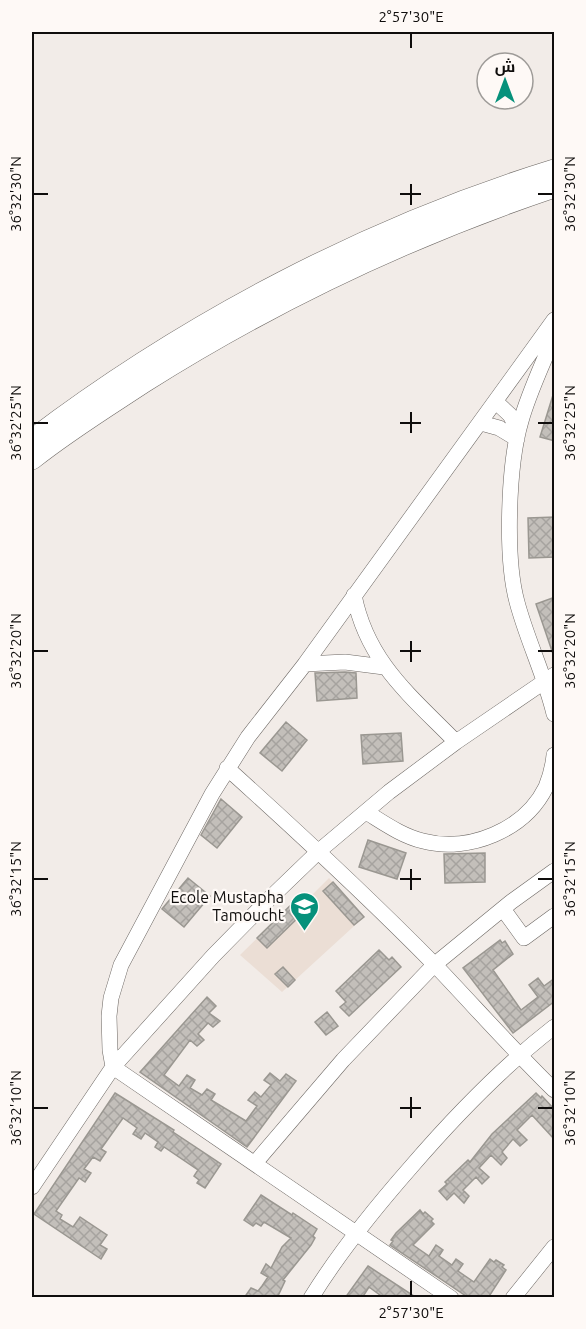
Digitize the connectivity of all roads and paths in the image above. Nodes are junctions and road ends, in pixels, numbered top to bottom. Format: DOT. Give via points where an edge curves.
graph roads {
  1 [pos="555,170"];
  2 [pos="555,187"];
  3 [pos="555,320"];
  4 [pos="555,336"];
  5 [pos="496,402"];
  6 [pos="481,423"];
  7 [pos="518,435"];
  8 [pos="32,440"];
  9 [pos="32,459"];
  10 [pos="354,596"];
  11 [pos="305,663"];
  12 [pos="384,667"];
  13 [pos="549,678"];
  14 [pos="555,714"];
  15 [pos="456,742"];
  16 [pos="555,755"];
  17 [pos="227,768"];
  18 [pos="366,812"];
  19 [pos="318,851"];
  20 [pos="555,871"];
  21 [pos="503,909"];
  22 [pos="555,916"];
  23 [pos="435,965"];
  24 [pos="555,1027"];
  25 [pos="518,1055"];
  26 [pos="113,1067"];
  27 [pos="555,1089"];
  28 [pos="255,1163"];
  29 [pos="32,1186"];
  30 [pos="357,1232"];
  31 [pos="555,1247"];
  32 [pos="311,1298"];
  33 [pos="451,1298"];
  34 [pos="513,1298"];
  1 -- 8 [label="highway" via="377,237 251,300 104,387"];
  2 -- 9 [label="highway" via="386,251 258,315 115,401"];
  3 -- 5 [label="street"];
  4 -- 7 [label="street" via="524,409"];
  5 -- 6 [label="street"];
  5 -- 7 [label="street" via="510,415"];
  6 -- 7 [label="street"];
  6 -- 10 [label="street"];
  7 -- 13 [label="street" via="511,512 511,571 516,601"];
  10 -- 11 [label="street"];
  10 -- 12 [label="street" via="365,633"];
  11 -- 12 [label="street" via="345,662"];
  11 -- 17 [label="street"];
  12 -- 15 [label="street"];
  13 -- 14 [label="street"];
  13 -- 15 [label="street"];
  15 -- 18 [label="street"];
  16 -- 18 [label="street" via="546,787 534,804 520,819 485,838 465,843 424,841"];
  17 -- 19 [label="street"];
  17 -- 26 [label="street" via="121,965 109,1016"];
  18 -- 19 [label="street"];
  19 -- 23 [label="street"];
  19 -- 26 [label="street" via="213,956"];
  20 -- 21 [label="street"];
  21 -- 22 [label="street" via="524,938"];
  21 -- 23 [label="street"];
  23 -- 25 [label="street"];
  23 -- 28 [label="street" via="343,1060"];
  24 -- 25 [label="street"];
  25 -- 27 [label="street"];
  25 -- 30 [label="street" via="432,1142"];
  26 -- 28 [label="street"];
  26 -- 29 [label="street"];
  28 -- 30 [label="street"];
  30 -- 32 [label="street"];
  30 -- 33 [label="street"];
  31 -- 34 [label="street"];
}
